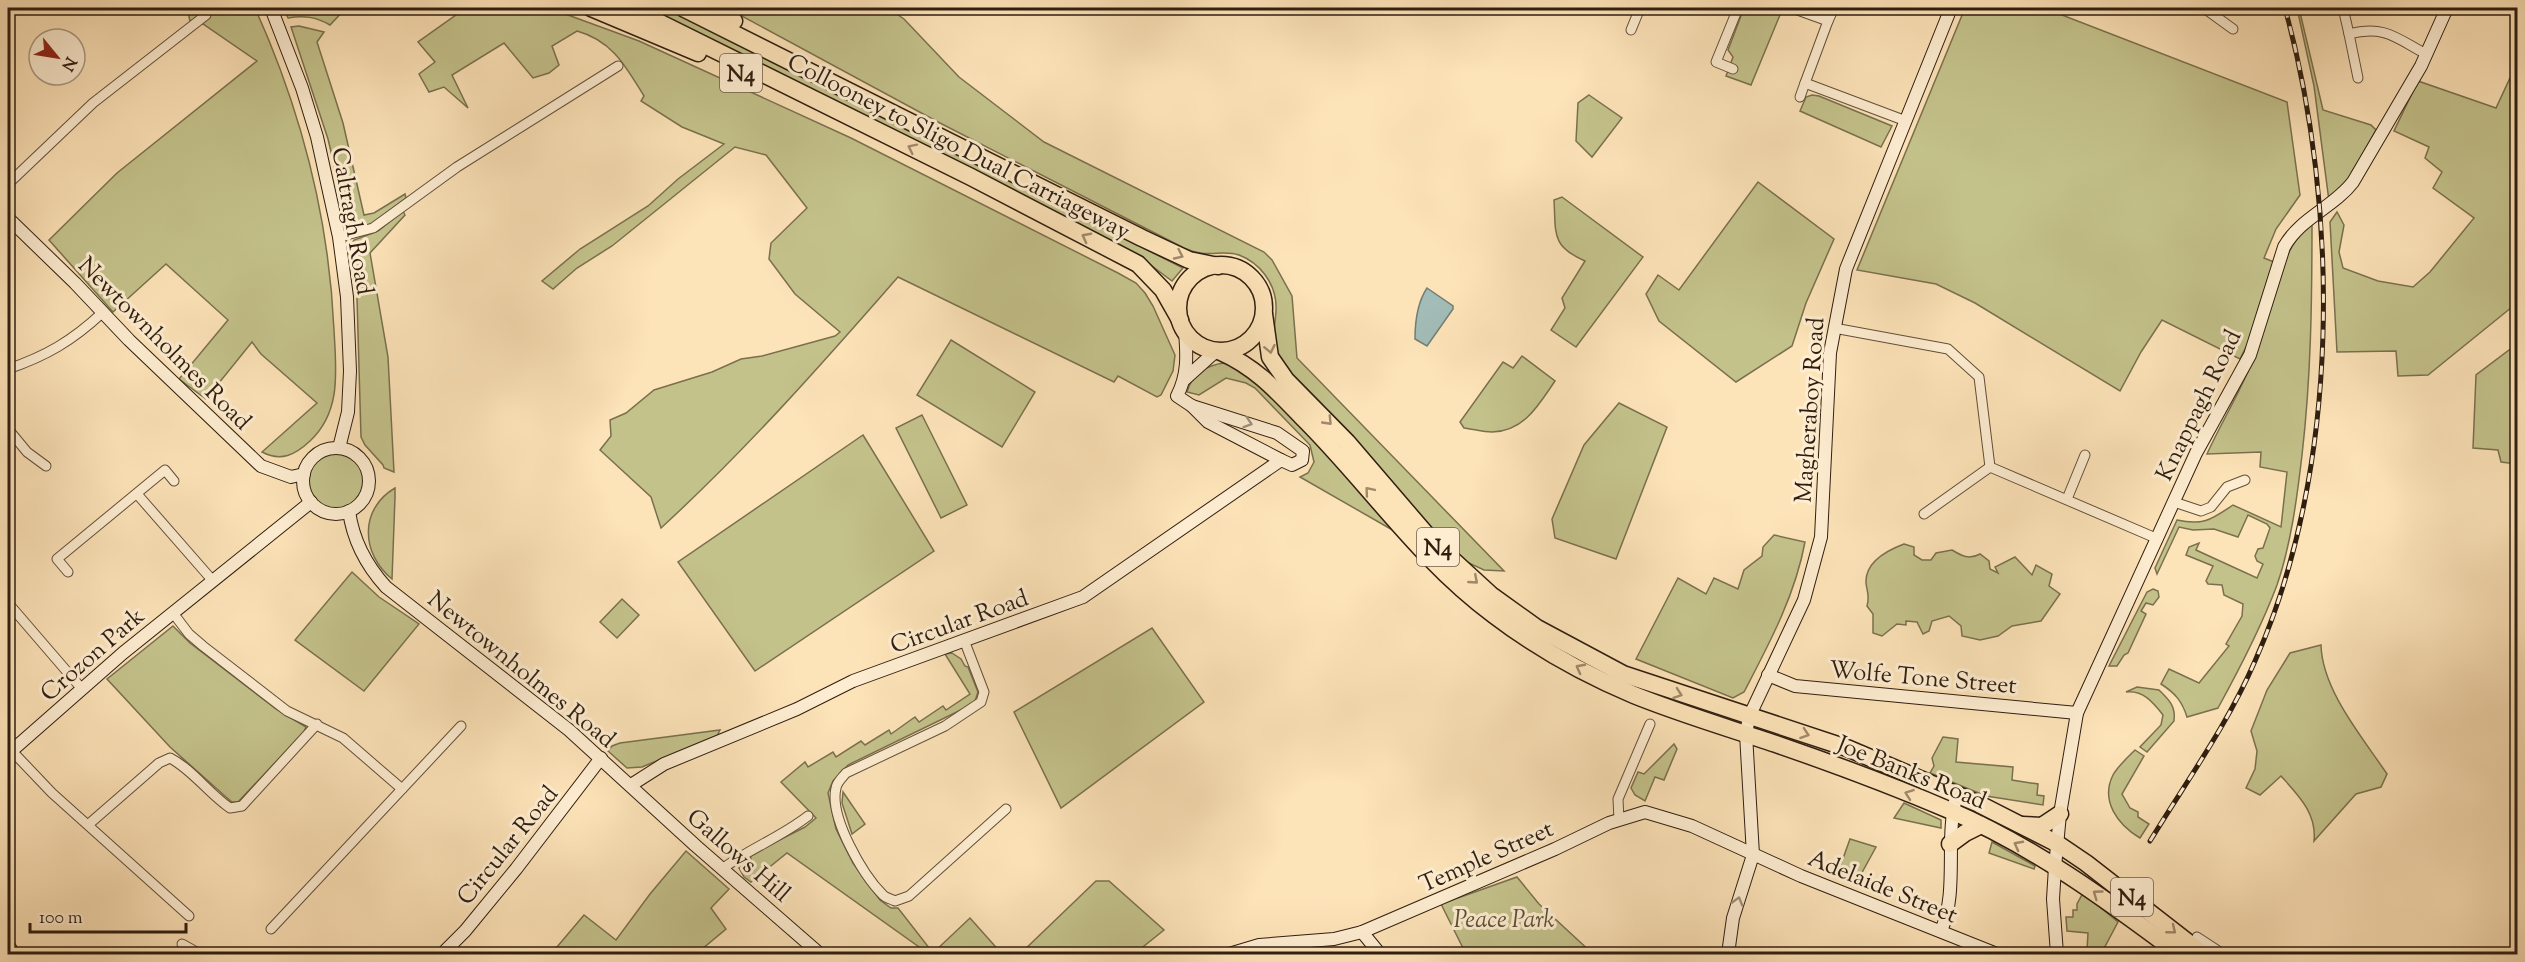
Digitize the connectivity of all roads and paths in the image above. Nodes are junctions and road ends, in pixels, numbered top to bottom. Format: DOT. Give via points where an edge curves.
graph roads {
  1 [pos="271,8"];
  2 [pos="591,8"];
  3 [pos="630,8"];
  4 [pos="683,8"];
  5 [pos="710,8"];
  6 [pos="1640,8"];
  7 [pos="1738,8"];
  8 [pos="1792,8"];
  9 [pos="1834,8"];
  10 [pos="1951,8"];
  11 [pos="2204,8"];
  12 [pos="2343,8"];
  13 [pos="2447,8"];
  14 [pos="206,15"];
  15 [pos="1828,21"];
  16 [pos="2234,29"];
  17 [pos="1631,30"];
  18 [pos="2349,34"];
  19 [pos="2426,54"];
  20 [pos="618,66"];
  21 [pos="1733,69"];
  22 [pos="2358,78"];
  23 [pos="1805,83"];
  24 [pos="1800,97"];
  25 [pos="887,110"];
  26 [pos="1906,121"];
  27 [pos="891,138"];
  28 [pos="8,184"];
  29 [pos="8,218"];
  30 [pos="339,237"];
  31 [pos="1218,266"];
  32 [pos="102,313"];
  33 [pos="1264,314"];
  34 [pos="1182,326"];
  35 [pos="1834,328"];
  36 [pos="1219,351"];
  37 [pos="8,369"];
  38 [pos="1185,379"];
  39 [pos="1192,406"];
  40 [pos="8,429"];
  41 [pos="339,448"];
  42 [pos="2085,455"];
  43 [pos="1281,460"];
  44 [pos="46,466"];
  45 [pos="1990,467"];
  46 [pos="304,474"];
  47 [pos="2245,480"];
  48 [pos="174,481"];
  49 [pos="137,494"];
  50 [pos="2067,499"];
  51 [pos="311,502"];
  52 [pos="2174,502"];
  53 [pos="349,511"];
  54 [pos="1924,514"];
  55 [pos="2158,539"];
  56 [pos="68,572"];
  57 [pos="213,581"];
  58 [pos="8,603"];
  59 [pos="172,613"];
  60 [pos="964,640"];
  61 [pos="1766,678"];
  62 [pos="82,689"];
  63 [pos="2077,713"];
  64 [pos="1749,717"];
  65 [pos="316,724"];
  66 [pos="1650,724"];
  67 [pos="461,726"];
  68 [pos="1746,734"];
  69 [pos="10,753"];
  70 [pos="601,758"];
  71 [pos="632,785"];
  72 [pos="402,789"];
  73 [pos="1957,794"];
  74 [pos="1006,809"];
  75 [pos="1952,811"];
  76 [pos="2060,814"];
  77 [pos="808,816"];
  78 [pos="1619,820"];
  79 [pos="89,824"];
  80 [pos="1981,825"];
  81 [pos="2021,825"];
  82 [pos="1950,844"];
  83 [pos="2058,844"];
  84 [pos="1753,855"];
  85 [pos="2055,867"];
  86 [pos="722,869"];
  87 [pos="189,915"];
  88 [pos="270,929"];
  89 [pos="1941,931"];
  90 [pos="1362,932"];
  91 [pos="2197,937"];
  92 [pos="182,944"];
  93 [pos="8,945"];
  94 [pos="14,954"];
  95 [pos="200,954"];
  96 [pos="442,954"];
  97 [pos="820,954"];
  98 [pos="1228,954"];
  99 [pos="1380,954"];
  100 [pos="1728,954"];
  101 [pos="1997,954"];
  102 [pos="2057,954"];
  103 [pos="2179,954"];
  104 [pos="2203,954"];
  105 [pos="2223,954"];
  1 -- 30 [label="street, Caltragh Road" via="317,137"];
  2 -- 27 [label="highway, N4" via="661,36 816,109"];
  3 -- 27 [label="highway, Collooney to Sligo Dual Carriageway / N4"];
  4 -- 25 [label="highway, Collooney to Sligo Dual Carriageway / N4"];
  5 -- 25 [label="highway, N4"];
  6 -- 17 [label="street"];
  7 -- 21 [label="street" via="1716,62"];
  8 -- 15 [label="street"];
  9 -- 15 [label="street"];
  10 -- 26 [label="street, Magheraboy Road"];
  11 -- 16 [label="street"];
  12 -- 18 [label="street"];
  13 -- 19 [label="street, Knappagh Road"];
  14 -- 28 [label="street" via="93,103"];
  15 -- 23 [label="street"];
  18 -- 19 [label="street" via="2376,30"];
  18 -- 22 [label="street"];
  19 -- 52 [label="street, Knappagh Road" via="2353,182 2291,235 2284,247 2250,355 2217,411"];
  20 -- 30 [label="street" via="457,167 373,228"];
  23 -- 24 [label="street"];
  23 -- 26 [label="street"];
  25 -- 31 [label="highway, Collooney to Sligo Dual Carriageway / N4, one-way" via="1180,256"];
  26 -- 35 [label="street, Magheraboy Road" via="1846,269"];
  34 -- 27 [label="highway, Collooney to Sligo Dual Carriageway / N4, one-way" via="1162,290 1138,264"];
  29 -- 32 [label="street, Newtownholmes Road"];
  30 -- 41 [label="street, Caltragh Road" via="347,297 350,371 348,412"];
  31 -- 33 [label="highway, N4" via="1242,271 1252,279 1262,295"];
  31 -- 34 [label="highway" via="1205,268 1186,284 1178,308"];
  32 -- 37 [label="street" via="57,349"];
  32 -- 46 [label="street, Newtownholmes Road" via="261,466 291,477"];
  33 -- 36 [label="highway" via="1254,336 1244,345"];
  33 -- 64 [label="highway, N4, one-way" via="1270,357 1286,380 1347,442 1432,541 1491,595 1578,652 1623,674"];
  34 -- 36 [label="highway, N4" via="1193,341"];
  34 -- 38 [label="street" via="1187,358"];
  35 -- 45 [label="street" via="1948,349 1979,377"];
  35 -- 61 [label="street, Magheraboy Road" via="1821,537 1804,600"];
  36 -- 38 [label="street"];
  68 -- 36 [label="highway, N4, one-way" via="1633,694 1574,665 1493,615 1416,545 1324,439 1267,381 1243,362"];
  38 -- 39 [label="street" via="1177,396"];
  39 -- 43 [label="street" via="1208,422"];
  39 -- 43 [label="street, Circular Road, one-way" via="1277,433 1303,451 1302,460 1296,464 1288,465"];
  40 -- 44 [label="street" via="27,452"];
  41 -- 46 [label="street" via="329,448 313,457"];
  41 -- 53 [label="street" via="358,457 368,475 365,496"];
  42 -- 50 [label="street"];
  43 -- 60 [label="street, Circular Road" via="1083,597"];
  45 -- 50 [label="street"];
  45 -- 54 [label="street"];
  46 -- 51 [label="street" via="304,489"];
  47 -- 52 [label="street" via="2227,487 2211,507 2201,511"];
  48 -- 49 [label="street" via="165,470"];
  49 -- 56 [label="street" via="57,559"];
  49 -- 57 [label="street"];
  50 -- 55 [label="street"];
  51 -- 53 [label="street" via="328,513"];
  51 -- 57 [label="street, Crozon Park"];
  52 -- 55 [label="street, Knappagh Road"];
  53 -- 70 [label="street, Newtownholmes Road" via="362,555 386,587"];
  55 -- 63 [label="street, Knappagh Road"];
  57 -- 59 [label="street, Crozon Park"];
  58 -- 62 [label="street"];
  59 -- 62 [label="street, Crozon Park"];
  59 -- 65 [label="street, Crozon Park" via="203,646 287,711"];
  60 -- 71 [label="street, Circular Road" via="853,681 664,764"];
  60 -- 74 [label="street" via="984,692 981,702 945,726 846,773 835,792 842,829 884,896 896,901 909,896"];
  61 -- 63 [label="street, Wolfe Tone Street" via="1795,686"];
  61 -- 64 [label="street, Magheraboy Road"];
  62 -- 69 [label="street, Crozon Park"];
  63 -- 76 [label="street, Knappagh Road"];
  64 -- 68 [label="street, Magheraboy Road"];
  64 -- 73 [label="highway, Joe Banks Road / N4, one-way" via="1847,748"];
  65 -- 72 [label="street, Crozon Park" via="343,738"];
  65 -- 79 [label="street" via="243,806 230,807 221,802 170,758 159,763"];
  66 -- 78 [label="street" via="1618,799"];
  67 -- 72 [label="street"];
  75 -- 68 [label="highway, Joe Banks Road / N4, one-way"];
  68 -- 84 [label="street, Magheraboy Road"];
  69 -- 79 [label="street, Crozon Park"];
  70 -- 71 [label="street, Newtownholmes Road"];
  70 -- 96 [label="street, Circular Road" via="516,869"];
  71 -- 86 [label="street, Gallows Hill"];
  72 -- 88 [label="street"];
  73 -- 75 [label="street"];
  73 -- 81 [label="highway, Joe Banks Road / N4"];
  75 -- 80 [label="highway, Joe Banks Road / N4"];
  75 -- 82 [label="street"];
  76 -- 81 [label="highway" via="2042,826"];
  76 -- 83 [label="street, Knappagh Road"];
  77 -- 86 [label="street"];
  78 -- 84 [label="street, Temple Street" via="1638,813 1654,813"];
  78 -- 90 [label="street, Temple Street"];
  79 -- 87 [label="street, Crozon Park"];
  80 -- 82 [label="highway"];
  85 -- 80 [label="highway, Joe Banks Road / N4, one-way"];
  81 -- 83 [label="highway, Joe Banks Road / N4"];
  82 -- 89 [label="street" via="1949,902"];
  83 -- 85 [label="street, Knappagh Road"];
  83 -- 104 [label="highway, N4, one-way"];
  84 -- 89 [label="street, Adelaide Street"];
  100 -- 84 [label="street, one-way" via="1733,918"];
  85 -- 102 [label="street, Knappagh Road"];
  103 -- 85 [label="highway, N4, one-way"];
  86 -- 97 [label="street, Gallows Hill"];
  89 -- 101 [label="street, Adelaide Street"];
  90 -- 98 [label="street, Temple Street" via="1334,939 1259,945"];
  90 -- 99 [label="street"];
  91 -- 105 [label="street"];
  92 -- 95 [label="street"];
  93 -- 94 [label="street"];
}
